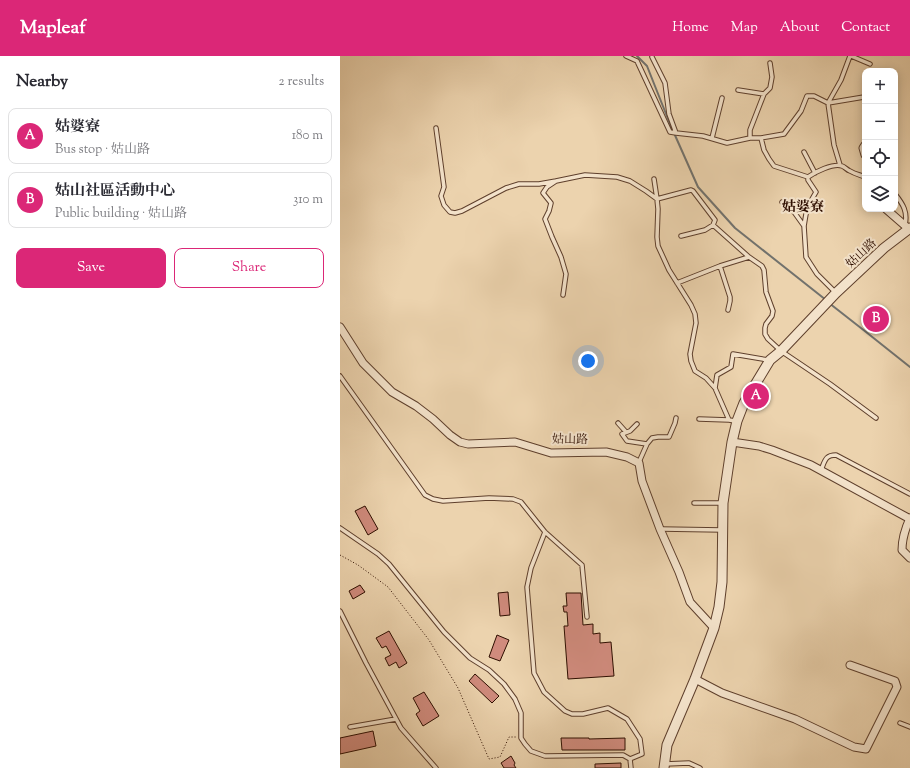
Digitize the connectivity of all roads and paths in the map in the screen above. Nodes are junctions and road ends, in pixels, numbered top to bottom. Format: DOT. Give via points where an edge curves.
graph roads {
  1 [pos="626,56"];
  2 [pos="652,56"];
  3 [pos="850,56"];
  4 [pos="770,63"];
  5 [pos="870,64"];
  6 [pos="738,90"];
  7 [pos="764,94"];
  8 [pos="862,97"];
  9 [pos="722,98"];
  10 [pos="828,103"];
  11 [pos="436,128"];
  12 [pos="676,133"];
  13 [pos="712,138"];
  14 [pos="750,138"];
  15 [pos="761,138"];
  16 [pos="804,152"];
  17 [pos="840,165"];
  18 [pos="814,173"];
  19 [pos="863,176"];
  20 [pos="808,177"];
  21 [pos="654,179"];
  22 [pos="556,180"];
  23 [pos="898,198"];
  24 [pos="657,199"];
  25 [pos="782,202"];
  26 [pos="889,212"];
  27 [pos="713,224"];
  28 [pos="804,226"];
  29 [pos="908,228"];
  30 [pos="681,236"];
  31 [pos="749,257"];
  32 [pos="720,266"];
  33 [pos="677,282"];
  34 [pos="563,295"];
  35 [pos="834,295"];
  36 [pos="728,310"];
  37 [pos="340,327"];
  38 [pos="781,351"];
  39 [pos="770,360"];
  40 [pos="340,376"];
  41 [pos="715,388"];
  42 [pos="676,418"];
  43 [pos="876,418"];
  44 [pos="699,419"];
  45 [pos="733,420"];
  46 [pos="618,423"];
  47 [pos="637,424"];
  48 [pos="626,432"];
  49 [pos="732,442"];
  50 [pos="647,444"];
  51 [pos="639,463"];
  52 [pos="820,471"];
  53 [pos="910,494"];
  54 [pos="694,503"];
  55 [pos="723,503"];
  56 [pos="910,518"];
  57 [pos="340,528"];
  58 [pos="660,529"];
  59 [pos="723,530"];
  60 [pos="546,532"];
  61 [pos="340,555"];
  62 [pos="910,558"];
  63 [pos="340,611"];
  64 [pos="587,617"];
  65 [pos="714,628"];
  66 [pos="850,665"];
  67 [pos="695,679"];
  68 [pos="396,719"];
  69 [pos="900,723"];
  70 [pos="350,727"];
  71 [pos="910,727"];
  72 [pos="521,738"];
  73 [pos="630,759"];
  74 [pos="664,766"];
  75 [pos="436,768"];
  76 [pos="631,768"];
  77 [pos="700,768"];
  1 -- 12 [label="lane" via="637,62 670,132"];
  2 -- 12 [label="lane" via="665,83 669,114"];
  3 -- 5 [label="lane"];
  3 -- 10 [label="lane" via="841,80"];
  4 -- 7 [label="lane" via="770,88"];
  6 -- 7 [label="lane"];
  7 -- 14 [label="lane" via="750,130"];
  8 -- 10 [label="lane"];
  9 -- 13 [label="lane"];
  10 -- 15 [label="lane" via="814,96 807,96 801,111 784,134"];
  10 -- 17 [label="lane" via="834,145"];
  11 -- 22 [label="lane" via="444,187 441,196 450,212 462,211 519,184 539,184"];
  12 -- 13 [label="lane"];
  13 -- 14 [label="lane" via="727,143"];
  14 -- 15 [label="lane"];
  15 -- 20 [label="lane" via="764,150 774,166"];
  16 -- 18 [label="lane"];
  17 -- 18 [label="lane"];
  17 -- 19 [label="lane"];
  18 -- 20 [label="lane"];
  20 -- 28 [label="lane" via="816,192 806,214"];
  21 -- 24 [label="lane"];
  22 -- 24 [label="lane" via="585,175 617,177 630,181"];
  22 -- 34 [label="lane" via="543,193 551,203 545,219 566,274"];
  23 -- 29 [label="lane" via="903,204"];
  24 -- 27 [label="lane" via="691,190 715,220"];
  24 -- 33 [label="lane" via="658,246"];
  25 -- 28 [label="lane" via="789,205"];
  26 -- 29 [label="street"];
  27 -- 30 [label="lane" via="705,230"];
  27 -- 31 [label="lane"];
  28 -- 35 [label="lane" via="806,257"];
  29 -- 35 [label="street, 姑山路"];
  31 -- 32 [label="lane"];
  31 -- 38 [label="lane" via="764,270 766,292 773,311 766,324 765,334"];
  32 -- 33 [label="lane"];
  32 -- 36 [label="lane" via="730,298"];
  33 -- 41 [label="lane" via="695,314 690,354 692,366"];
  35 -- 38 [label="street, 姑山路"];
  37 -- 51 [label="street, 姑山路" via="363,363 392,392 416,406 460,442 515,442 551,453 606,452"];
  38 -- 39 [label="street"];
  38 -- 43 [label="lane"];
  39 -- 41 [label="lane" via="733,354 731,367 717,375"];
  39 -- 45 [label="street"];
  40 -- 60 [label="lane" via="426,496 443,501 513,499 521,502"];
  41 -- 45 [label="lane"];
  42 -- 50 [label="lane" via="669,438 652,438"];
  44 -- 45 [label="lane"];
  45 -- 49 [label="street"];
  46 -- 48 [label="lane"];
  47 -- 48 [label="lane"];
  48 -- 50 [label="lane" via="622,434 627,441"];
  49 -- 52 [label="street" via="772,450"];
  49 -- 55 [label="street"];
  50 -- 51 [label="lane"];
  51 -- 58 [label="street" via="642,480"];
  52 -- 53 [label="lane" via="826,459 836,455"];
  52 -- 56 [label="street"];
  54 -- 55 [label="lane"];
  55 -- 59 [label="street"];
  56 -- 62 [label="street" via="904,530 902,550"];
  57 -- 72 [label="lane" via="389,564 444,632 470,658 489,670 504,684 515,698 521,713"];
  58 -- 59 [label="lane"];
  58 -- 65 [label="street" via="690,602"];
  59 -- 65 [label="street" via="722,582"];
  60 -- 64 [label="lane" via="582,565"];
  60 -- 73 [label="lane" via="531,568 527,587 534,673 544,692 565,711 583,714 608,708 627,719 640,739 642,754"];
  61 -- 72 [label="path" via="388,587 429,640 458,688 489,759 500,757 509,737"];
  63 -- 68 [label="lane"];
  65 -- 67 [label="street"];
  66 -- 67 [label="street" via="895,681 897,687 866,749 854,747 795,719 722,692"];
  67 -- 74 [label="street" via="666,745"];
  68 -- 70 [label="lane"];
  68 -- 75 [label="lane"];
  69 -- 71 [label="lane"];
  72 -- 73 [label="lane" via="531,751 546,756 623,755"];
  73 -- 76 [label="lane"];
  74 -- 77 [label="lane" via="689,763"];
}
